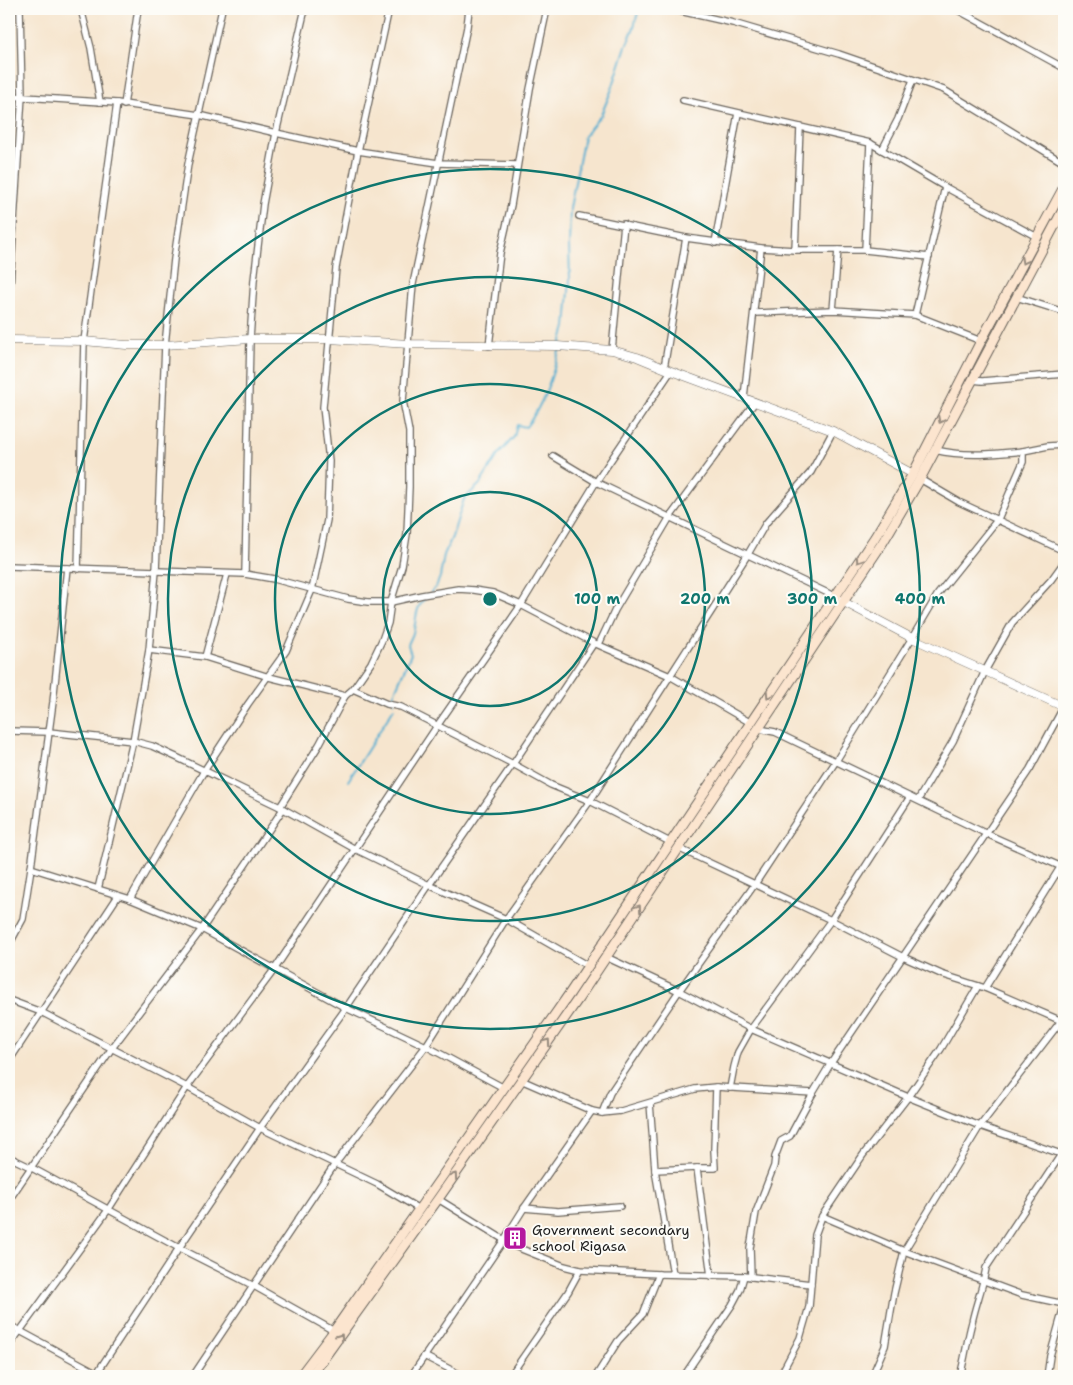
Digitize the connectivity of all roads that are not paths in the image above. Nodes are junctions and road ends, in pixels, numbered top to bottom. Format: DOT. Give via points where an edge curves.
graph roads {
  1 [pos="20,9"];
  2 [pos="81,9"];
  3 [pos="138,9"];
  4 [pos="222,9"];
  5 [pos="305,9"];
  6 [pos="389,9"];
  7 [pos="469,9"];
  8 [pos="547,9"];
  9 [pos="671,9"];
  10 [pos="957,9"];
  11 [pos="1064,68"];
  12 [pos="912,80"];
  13 [pos="9,96"];
  14 [pos="22,96"];
  15 [pos="683,100"];
  16 [pos="100,102"];
  17 [pos="117,104"];
  18 [pos="124,104"];
  19 [pos="738,114"];
  20 [pos="200,115"];
  21 [pos="800,127"];
  22 [pos="276,133"];
  23 [pos="870,143"];
  24 [pos="882,150"];
  25 [pos="358,151"];
  26 [pos="438,163"];
  27 [pos="1064,163"];
  28 [pos="517,165"];
  29 [pos="945,187"];
  30 [pos="1064,187"];
  31 [pos="1064,208"];
  32 [pos="579,216"];
  33 [pos="624,224"];
  34 [pos="1037,237"];
  35 [pos="686,238"];
  36 [pos="715,242"];
  37 [pos="761,248"];
  38 [pos="795,250"];
  39 [pos="838,250"];
  40 [pos="864,250"];
  41 [pos="929,257"];
  42 [pos="1016,297"];
  43 [pos="9,302"];
  44 [pos="833,310"];
  45 [pos="1064,312"];
  46 [pos="754,313"];
  47 [pos="915,315"];
  48 [pos="250,339"];
  49 [pos="329,339"];
  50 [pos="9,340"];
  51 [pos="84,341"];
  52 [pos="981,341"];
  53 [pos="409,344"];
  54 [pos="165,345"];
  55 [pos="489,346"];
  56 [pos="612,350"];
  57 [pos="667,369"];
  58 [pos="1064,374"];
  59 [pos="972,380"];
  60 [pos="744,398"];
  61 [pos="755,402"];
  62 [pos="953,406"];
  63 [pos="833,431"];
  64 [pos="1064,445"];
  65 [pos="935,450"];
  66 [pos="1023,451"];
  67 [pos="553,456"];
  68 [pos="916,477"];
  69 [pos="596,482"];
  70 [pos="670,517"];
  71 [pos="998,519"];
  72 [pos="1064,550"];
  73 [pos="748,554"];
  74 [pos="1064,562"];
  75 [pos="9,566"];
  76 [pos="68,568"];
  77 [pos="78,569"];
  78 [pos="156,572"];
  79 [pos="227,574"];
  80 [pos="245,574"];
  81 [pos="312,590"];
  82 [pos="834,596"];
  83 [pos="843,601"];
  84 [pos="391,602"];
  85 [pos="521,605"];
  86 [pos="912,638"];
  87 [pos="597,643"];
  88 [pos="148,650"];
  89 [pos="205,657"];
  90 [pos="985,671"];
  91 [pos="670,676"];
  92 [pos="269,677"];
  93 [pos="353,689"];
  94 [pos="345,696"];
  95 [pos="1064,707"];
  96 [pos="751,723"];
  97 [pos="436,726"];
  98 [pos="759,728"];
  99 [pos="9,731"];
  100 [pos="49,732"];
  101 [pos="133,741"];
  102 [pos="836,761"];
  103 [pos="513,764"];
  104 [pos="204,771"];
  105 [pos="910,797"];
  106 [pos="918,800"];
  107 [pos="590,801"];
  108 [pos="281,808"];
  109 [pos="987,834"];
  110 [pos="670,842"];
  111 [pos="678,848"];
  112 [pos="355,849"];
  113 [pos="1062,867"];
  114 [pos="31,868"];
  115 [pos="756,884"];
  116 [pos="429,885"];
  117 [pos="98,890"];
  118 [pos="118,896"];
  119 [pos="130,899"];
  120 [pos="506,919"];
  121 [pos="831,920"];
  122 [pos="202,929"];
  123 [pos="9,945"];
  124 [pos="606,957"];
  125 [pos="903,957"];
  126 [pos="588,966"];
  127 [pos="274,970"];
  128 [pos="978,986"];
  129 [pos="985,988"];
  130 [pos="679,991"];
  131 [pos="9,1000"];
  132 [pos="346,1008"];
  133 [pos="42,1012"];
  134 [pos="1063,1020"];
  135 [pos="751,1029"];
  136 [pos="426,1046"];
  137 [pos="112,1048"];
  138 [pos="9,1061"];
  139 [pos="831,1063"];
  140 [pos="522,1080"];
  141 [pos="187,1087"];
  142 [pos="716,1087"];
  143 [pos="504,1088"];
  144 [pos="730,1088"];
  145 [pos="813,1092"];
  146 [pos="908,1097"];
  147 [pos="650,1103"];
  148 [pos="592,1111"];
  149 [pos="602,1113"];
  150 [pos="980,1126"];
  151 [pos="260,1128"];
  152 [pos="1063,1153"];
  153 [pos="9,1157"];
  154 [pos="335,1164"];
  155 [pos="32,1168"];
  156 [pos="697,1168"];
  157 [pos="655,1170"];
  158 [pos="438,1199"];
  159 [pos="9,1200"];
  160 [pos="620,1206"];
  161 [pos="524,1208"];
  162 [pos="419,1209"];
  163 [pos="108,1210"];
  164 [pos="822,1216"];
  165 [pos="504,1240"];
  166 [pos="179,1248"];
  167 [pos="904,1250"];
  168 [pos="580,1270"];
  169 [pos="660,1274"];
  170 [pos="673,1274"];
  171 [pos="711,1276"];
  172 [pos="744,1276"];
  173 [pos="751,1277"];
  174 [pos="984,1281"];
  175 [pos="811,1284"];
  176 [pos="254,1286"];
  177 [pos="1064,1305"];
  178 [pos="9,1325"];
  179 [pos="20,1331"];
  180 [pos="334,1331"];
  181 [pos="9,1346"];
  182 [pos="424,1356"];
  183 [pos="99,1375"];
  184 [pos="193,1376"];
  185 [pos="300,1376"];
  186 [pos="312,1376"];
  187 [pos="411,1376"];
  188 [pos="463,1376"];
  189 [pos="510,1376"];
  190 [pos="596,1376"];
  191 [pos="684,1376"];
  192 [pos="780,1376"];
  193 [pos="872,1376"];
  194 [pos="960,1376"];
  195 [pos="1046,1376"];
  1 -- 14 [label="street"];
  2 -- 16 [label="street"];
  3 -- 18 [label="street"];
  4 -- 20 [label="street"];
  5 -- 22 [label="street"];
  6 -- 25 [label="street"];
  7 -- 26 [label="street"];
  8 -- 28 [label="street"];
  9 -- 12 [label="street" via="830,51"];
  10 -- 11 [label="street"];
  12 -- 24 [label="street"];
  12 -- 27 [label="street" via="944,90"];
  13 -- 14 [label="street"];
  14 -- 16 [label="street"];
  14 -- 43 [label="street"];
  15 -- 19 [label="street"];
  16 -- 17 [label="street"];
  17 -- 18 [label="street"];
  17 -- 51 [label="street"];
  18 -- 20 [label="street"];
  19 -- 21 [label="street"];
  19 -- 36 [label="street"];
  20 -- 22 [label="street"];
  20 -- 54 [label="street" via="180,213"];
  21 -- 23 [label="street"];
  21 -- 38 [label="street"];
  22 -- 25 [label="street"];
  22 -- 48 [label="street" via="263,204"];
  23 -- 24 [label="street"];
  23 -- 40 [label="street"];
  24 -- 29 [label="street"];
  25 -- 26 [label="street"];
  25 -- 49 [label="street" via="336,268"];
  26 -- 28 [label="street"];
  26 -- 53 [label="street" via="413,284"];
  28 -- 55 [label="street" via="500,254"];
  29 -- 34 [label="street"];
  29 -- 41 [label="street"];
  30 -- 34 [label="main road"];
  31 -- 42 [label="main road"];
  32 -- 33 [label="street"];
  33 -- 35 [label="street"];
  33 -- 56 [label="street"];
  34 -- 52 [label="main road, one-way"];
  35 -- 36 [label="street"];
  35 -- 57 [label="street"];
  36 -- 37 [label="street"];
  37 -- 38 [label="street"];
  37 -- 46 [label="street"];
  38 -- 39 [label="street"];
  39 -- 40 [label="street"];
  39 -- 44 [label="street"];
  40 -- 41 [label="street"];
  41 -- 47 [label="street"];
  42 -- 45 [label="street"];
  42 -- 59 [label="main road"];
  44 -- 46 [label="street"];
  44 -- 47 [label="street"];
  46 -- 60 [label="street"];
  47 -- 52 [label="street"];
  48 -- 49 [label="street"];
  48 -- 54 [label="street"];
  48 -- 80 [label="street"];
  49 -- 53 [label="street"];
  49 -- 81 [label="street" via="323,407 329,462 327,520"];
  50 -- 51 [label="street"];
  51 -- 54 [label="street"];
  51 -- 77 [label="street"];
  52 -- 62 [label="main road"];
  53 -- 55 [label="street"];
  53 -- 84 [label="street" via="404,401 409,432 407,534"];
  54 -- 78 [label="street"];
  55 -- 56 [label="street"];
  56 -- 57 [label="street"];
  57 -- 60 [label="street"];
  57 -- 69 [label="street"];
  58 -- 59 [label="street"];
  59 -- 62 [label="main road"];
  60 -- 61 [label="street"];
  61 -- 63 [label="street"];
  61 -- 70 [label="street"];
  62 -- 65 [label="main road"];
  62 -- 68 [label="main road, one-way"];
  63 -- 68 [label="street"];
  63 -- 73 [label="street" via="811,472 766,523"];
  64 -- 66 [label="street"];
  65 -- 66 [label="street" via="970,455"];
  65 -- 68 [label="main road"];
  66 -- 71 [label="street" via="1023,462"];
  67 -- 69 [label="street"];
  68 -- 71 [label="street" via="958,502"];
  68 -- 82 [label="main road, one-way"];
  68 -- 83 [label="main road" via="883,542"];
  69 -- 70 [label="street"];
  69 -- 85 [label="street"];
  70 -- 73 [label="street"];
  70 -- 87 [label="street"];
  71 -- 72 [label="street"];
  71 -- 86 [label="street" via="938,594"];
  73 -- 82 [label="street"];
  73 -- 91 [label="street"];
  74 -- 90 [label="street" via="1012,623"];
  75 -- 76 [label="street"];
  76 -- 77 [label="street"];
  76 -- 100 [label="street"];
  77 -- 78 [label="street"];
  78 -- 79 [label="street"];
  78 -- 88 [label="street"];
  79 -- 80 [label="street"];
  79 -- 89 [label="street"];
  80 -- 81 [label="street"];
  81 -- 84 [label="street" via="348,600"];
  81 -- 92 [label="street" via="286,651"];
  82 -- 83 [label="street"];
  82 -- 96 [label="main road, one-way"];
  83 -- 86 [label="street"];
  83 -- 98 [label="main road"];
  84 -- 85 [label="street" via="458,589 493,593"];
  84 -- 93 [label="street" via="382,640"];
  85 -- 87 [label="street"];
  85 -- 97 [label="street"];
  86 -- 90 [label="street"];
  86 -- 102 [label="street"];
  87 -- 91 [label="street"];
  87 -- 103 [label="street"];
  88 -- 89 [label="street"];
  88 -- 101 [label="street"];
  89 -- 92 [label="street"];
  90 -- 95 [label="street"];
  90 -- 106 [label="street" via="953,741"];
  91 -- 96 [label="street"];
  91 -- 107 [label="street"];
  92 -- 94 [label="street"];
  92 -- 104 [label="street"];
  93 -- 94 [label="street"];
  93 -- 97 [label="street" via="401,707"];
  94 -- 108 [label="street"];
  95 -- 109 [label="street" via="1030,769"];
  96 -- 110 [label="main road"];
  97 -- 103 [label="street"];
  97 -- 112 [label="street"];
  98 -- 102 [label="street" via="775,732"];
  98 -- 111 [label="main road"];
  99 -- 100 [label="street"];
  100 -- 101 [label="street"];
  100 -- 114 [label="street"];
  101 -- 104 [label="street" via="176,756"];
  101 -- 117 [label="street"];
  102 -- 105 [label="street"];
  102 -- 115 [label="street"];
  103 -- 107 [label="street"];
  103 -- 116 [label="street"];
  104 -- 108 [label="street"];
  104 -- 119 [label="street"];
  105 -- 106 [label="street"];
  105 -- 121 [label="street"];
  106 -- 109 [label="street"];
  107 -- 110 [label="street"];
  107 -- 120 [label="street"];
  108 -- 112 [label="street"];
  108 -- 122 [label="street"];
  109 -- 113 [label="street"];
  109 -- 125 [label="street"];
  110 -- 126 [label="main road"];
  111 -- 115 [label="street"];
  124 -- 111 [label="main road, one-way"];
  112 -- 116 [label="street"];
  112 -- 127 [label="street"];
  113 -- 129 [label="street"];
  114 -- 117 [label="street"];
  114 -- 123 [label="street" via="23,919"];
  115 -- 121 [label="street"];
  115 -- 130 [label="street"];
  116 -- 120 [label="street"];
  116 -- 132 [label="street"];
  117 -- 118 [label="street"];
  118 -- 119 [label="street"];
  118 -- 133 [label="street"];
  119 -- 122 [label="street"];
  120 -- 126 [label="street"];
  120 -- 136 [label="street"];
  121 -- 125 [label="street"];
  121 -- 135 [label="street"];
  122 -- 127 [label="street"];
  122 -- 137 [label="street"];
  124 -- 130 [label="street"];
  140 -- 124 [label="main road, one-way"];
  125 -- 128 [label="street"];
  125 -- 139 [label="street"];
  126 -- 143 [label="main road"];
  127 -- 132 [label="street"];
  127 -- 141 [label="street"];
  128 -- 129 [label="street"];
  128 -- 146 [label="street"];
  129 -- 134 [label="street"];
  130 -- 135 [label="street"];
  130 -- 149 [label="street" via="610,1093"];
  131 -- 133 [label="street"];
  132 -- 136 [label="street"];
  132 -- 151 [label="street"];
  133 -- 137 [label="street"];
  133 -- 138 [label="street"];
  134 -- 150 [label="street"];
  135 -- 139 [label="street"];
  135 -- 144 [label="street" via="738,1052"];
  136 -- 143 [label="street"];
  136 -- 154 [label="street"];
  137 -- 141 [label="street"];
  137 -- 155 [label="street"];
  139 -- 145 [label="street"];
  139 -- 146 [label="street"];
  140 -- 148 [label="street"];
  158 -- 140 [label="main road, one-way"];
  141 -- 151 [label="street"];
  141 -- 163 [label="street"];
  142 -- 144 [label="street"];
  142 -- 147 [label="street" via="695,1089"];
  142 -- 156 [label="street" via="715,1168"];
  143 -- 162 [label="main road"];
  144 -- 145 [label="street"];
  145 -- 173 [label="street" via="790,1136 781,1141 756,1212 750,1248"];
  146 -- 150 [label="street"];
  146 -- 164 [label="street"];
  147 -- 149 [label="street"];
  147 -- 157 [label="street"];
  148 -- 149 [label="street"];
  148 -- 161 [label="street"];
  150 -- 152 [label="street"];
  150 -- 167 [label="street"];
  151 -- 154 [label="street"];
  151 -- 166 [label="street"];
  152 -- 174 [label="street" via="986,1268"];
  153 -- 155 [label="street"];
  154 -- 162 [label="street"];
  154 -- 176 [label="street"];
  155 -- 159 [label="street"];
  155 -- 163 [label="street"];
  156 -- 157 [label="street"];
  156 -- 171 [label="street"];
  157 -- 170 [label="street"];
  158 -- 165 [label="street"];
  186 -- 158 [label="main road, one-way"];
  160 -- 161 [label="street" via="558,1211"];
  161 -- 165 [label="street"];
  162 -- 180 [label="main road"];
  163 -- 166 [label="street"];
  163 -- 179 [label="street"];
  164 -- 167 [label="street"];
  164 -- 175 [label="street" via="815,1235"];
  165 -- 168 [label="street"];
  165 -- 182 [label="street"];
  166 -- 176 [label="street"];
  166 -- 183 [label="street"];
  167 -- 174 [label="street"];
  167 -- 193 [label="street" via="885,1346"];
  168 -- 169 [label="street"];
  168 -- 189 [label="street"];
  169 -- 170 [label="street"];
  169 -- 190 [label="street" via="643,1314 618,1341"];
  170 -- 171 [label="street"];
  171 -- 172 [label="street"];
  172 -- 173 [label="street"];
  172 -- 191 [label="street" via="732,1305"];
  173 -- 175 [label="street"];
  174 -- 177 [label="street"];
  174 -- 194 [label="street"];
  175 -- 192 [label="street" via="809,1307 800,1338"];
  176 -- 180 [label="street"];
  176 -- 184 [label="street"];
  177 -- 195 [label="street"];
  178 -- 179 [label="street"];
  179 -- 181 [label="street"];
  179 -- 183 [label="street"];
  180 -- 185 [label="main road"];
  182 -- 187 [label="street"];
  182 -- 188 [label="street"];
}
